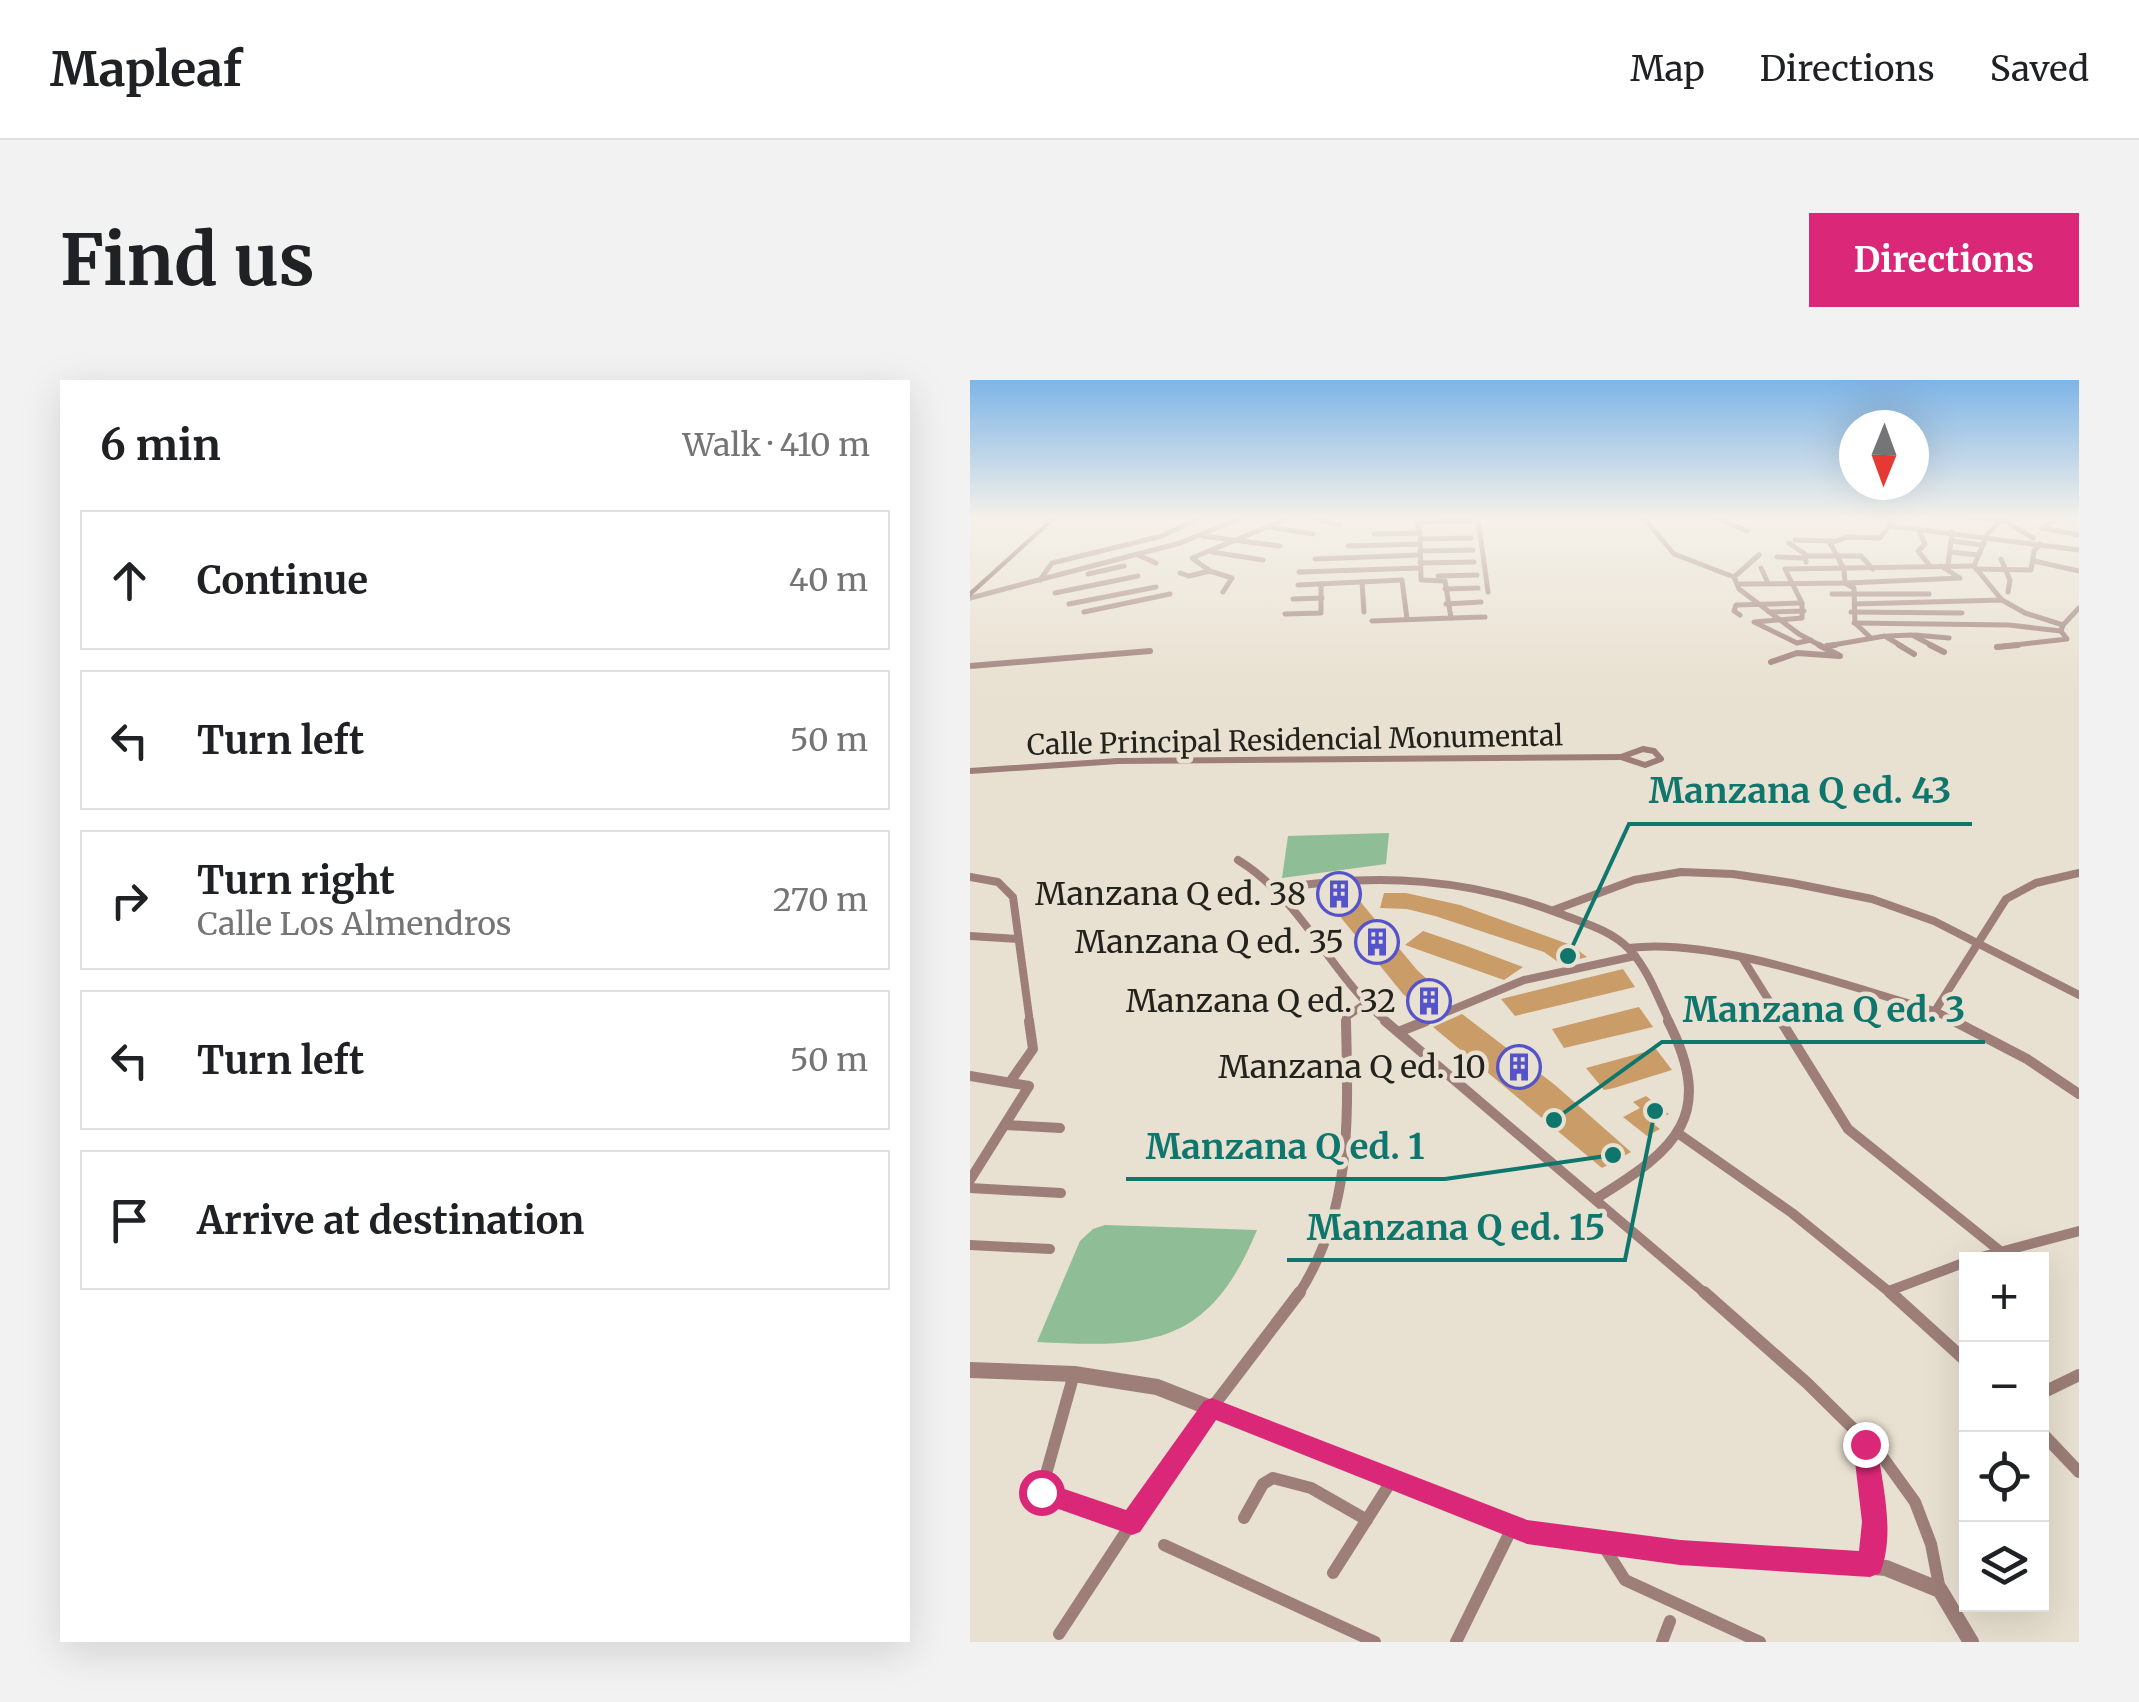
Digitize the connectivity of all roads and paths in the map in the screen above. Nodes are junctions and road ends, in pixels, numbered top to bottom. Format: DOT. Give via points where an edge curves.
graph roads {
  1 [pos="1043,577"];
  2 [pos="1057,577"];
  3 [pos="1074,577"];
  4 [pos="1081,577"];
  5 [pos="1134,577"];
  6 [pos="1229,577"];
  7 [pos="1441,577"];
  8 [pos="1486,577"];
  9 [pos="1734,577"];
  10 [pos="1765,577"];
  11 [pos="1789,577"];
  12 [pos="1845,577"];
  13 [pos="1906,577"];
  14 [pos="1959,577"];
  15 [pos="1983,577"];
  16 [pos="2008,577"];
  17 [pos="1420,578"];
  18 [pos="1402,580"];
  19 [pos="1040,582"];
  20 [pos="1362,582"];
  21 [pos="1792,582"];
  22 [pos="1908,582"];
  23 [pos="1767,583"];
  24 [pos="1845,583"];
  25 [pos="1322,584"];
  26 [pos="1740,584"];
  27 [pos="1095,585"];
  28 [pos="1298,585"];
  29 [pos="1156,587"];
  30 [pos="1861,587"];
  31 [pos="1478,588"];
  32 [pos="1445,590"];
  33 [pos="1224,592"];
  34 [pos="1488,592"];
  35 [pos="2008,592"];
  36 [pos="970,593"];
  37 [pos="1056,594"];
  38 [pos="1170,594"];
  39 [pos="1832,594"];
  40 [pos="1929,594"];
  41 [pos="1854,595"];
  42 [pos="1113,596"];
  43 [pos="1322,598"];
  44 [pos="1293,600"];
  45 [pos="2002,600"];
  46 [pos="1481,602"];
  47 [pos="1772,603"];
  48 [pos="1069,604"];
  49 [pos="1126,604"];
  50 [pos="1446,604"];
  51 [pos="1756,604"];
  52 [pos="1854,604"];
  53 [pos="1803,607"];
  54 [pos="2079,608"];
  55 [pos="1084,612"];
  56 [pos="1364,612"];
  57 [pos="1769,612"];
  58 [pos="1851,612"];
  59 [pos="1285,614"];
  60 [pos="1962,614"];
  61 [pos="1740,615"];
  62 [pos="1485,617"];
  63 [pos="1451,618"];
  64 [pos="1407,619"];
  65 [pos="1778,620"];
  66 [pos="1372,621"];
  67 [pos="1854,623"];
  68 [pos="2062,628"];
  69 [pos="1912,635"];
  70 [pos="1885,636"];
  71 [pos="1870,638"];
  72 [pos="1949,638"];
  73 [pos="2067,639"];
  74 [pos="1812,640"];
  75 [pos="2079,640"];
  76 [pos="1826,646"];
  77 [pos="1997,647"];
  78 [pos="1150,651"];
  79 [pos="1944,652"];
  80 [pos="1914,654"];
  81 [pos="1770,662"];
  82 [pos="970,666"];
  83 [pos="1621,758"];
  84 [pos="970,772"];
  85 [pos="1238,860"];
  86 [pos="2079,873"];
  87 [pos="970,876"];
  88 [pos="1281,888"];
  89 [pos="1554,910"];
  90 [pos="970,936"];
  91 [pos="1018,939"];
  92 [pos="1977,942"];
  93 [pos="1632,952"];
  94 [pos="1743,959"];
  95 [pos="2079,995"];
  96 [pos="1365,1004"];
  97 [pos="1935,1011"];
  98 [pos="1402,1031"];
  99 [pos="970,1076"];
  100 [pos="1010,1082"];
  101 [pos="2079,1094"];
  102 [pos="1005,1125"];
  103 [pos="1060,1128"];
  104 [pos="1679,1134"];
  105 [pos="970,1180"];
  106 [pos="970,1188"];
  107 [pos="1060,1192"];
  108 [pos="1597,1198"];
  109 [pos="2079,1231"];
  110 [pos="970,1245"];
  111 [pos="1050,1249"];
  112 [pos="2000,1250"];
  113 [pos="1995,1252"];
  114 [pos="1959,1265"];
  115 [pos="1889,1291"];
  116 [pos="1959,1354"];
  117 [pos="970,1370"];
  118 [pos="1074,1374"];
  119 [pos="2079,1375"];
  120 [pos="2049,1390"];
  121 [pos="1212,1408"];
  122 [pos="2049,1440"];
  123 [pos="1865,1444"];
  124 [pos="2079,1472"];
  125 [pos="1392,1480"];
  126 [pos="1244,1518"];
  127 [pos="1366,1520"];
  128 [pos="1132,1524"];
  129 [pos="1512,1528"];
  130 [pos="1601,1542"];
  131 [pos="1164,1545"];
  132 [pos="1870,1564"];
  133 [pos="1334,1573"];
  134 [pos="1940,1590"];
  135 [pos="1670,1621"];
  136 [pos="1059,1634"];
  137 [pos="1375,1642"];
  138 [pos="1456,1642"];
  139 [pos="1662,1642"];
  140 [pos="1760,1642"];
  141 [pos="1970,1642"];
  1 -- 19 [label="street"];
  2 -- 19 [label="street"];
  3 -- 19 [label="street"];
  4 -- 27 [label="street"];
  5 -- 27 [label="street"];
  6 -- 33 [label="street"];
  7 -- 17 [label="street"];
  8 -- 34 [label="street"];
  9 -- 26 [label="street"];
  10 -- 23 [label="street"];
  11 -- 21 [label="street"];
  12 -- 24 [label="street"];
  13 -- 22 [label="street"];
  14 -- 22 [label="street"];
  15 -- 45 [label="street"];
  16 -- 35 [label="street"];
  17 -- 18 [label="street"];
  17 -- 32 [label="street" via="1443,580"];
  18 -- 20 [label="street"];
  18 -- 64 [label="street"];
  19 -- 36 [label="street"];
  20 -- 25 [label="street"];
  20 -- 56 [label="street"];
  21 -- 23 [label="street"];
  21 -- 24 [label="street"];
  21 -- 53 [label="street"];
  22 -- 24 [label="street"];
  23 -- 26 [label="street"];
  23 -- 47 [label="street"];
  24 -- 30 [label="street"];
  24 -- 41 [label="street"];
  25 -- 28 [label="street"];
  25 -- 43 [label="street"];
  26 -- 51 [label="street"];
  27 -- 37 [label="street"];
  27 -- 42 [label="street"];
  29 -- 42 [label="street"];
  31 -- 32 [label="street"];
  32 -- 50 [label="street"];
  38 -- 49 [label="street"];
  39 -- 41 [label="street"];
  40 -- 41 [label="street"];
  41 -- 52 [label="street"];
  42 -- 48 [label="street"];
  42 -- 49 [label="street"];
  43 -- 44 [label="street"];
  43 -- 59 [label="street" via="1320,613"];
  45 -- 52 [label="street"];
  45 -- 68 [label="street"];
  46 -- 50 [label="street"];
  47 -- 51 [label="street"];
  47 -- 53 [label="street"];
  49 -- 55 [label="street"];
  50 -- 63 [label="street"];
  51 -- 57 [label="street"];
  51 -- 61 [label="street" via="1736,605"];
  52 -- 58 [label="street"];
  53 -- 57 [label="street"];
  53 -- 65 [label="street" via="1800,619"];
  54 -- 68 [label="street"];
  57 -- 65 [label="street"];
  58 -- 60 [label="street"];
  58 -- 67 [label="street"];
  62 -- 63 [label="street"];
  63 -- 64 [label="street"];
  64 -- 66 [label="street"];
  65 -- 74 [label="street"];
  65 -- 74 [label="street" via="1754,622 1797,644"];
  67 -- 68 [label="street"];
  67 -- 71 [label="street"];
  68 -- 73 [label="street"];
  69 -- 70 [label="street"];
  69 -- 72 [label="street"];
  69 -- 79 [label="street"];
  70 -- 71 [label="street"];
  70 -- 80 [label="street"];
  71 -- 76 [label="street"];
  73 -- 75 [label="street"];
  73 -- 77 [label="street"];
  74 -- 76 [label="street"];
  76 -- 81 [label="street" via="1840,656 1797,653"];
  78 -- 82 [label="street"];
  83 -- 83 [label="street" via="1645,765 1661,759 1643,749"];
  83 -- 84 [label="street, Calle Principal Residencial Monumental" via="1118,761"];
  85 -- 88 [label="street"];
  86 -- 92 [label="street" via="2018,890"];
  87 -- 91 [label="street" via="1003,884 1013,897"];
  88 -- 89 [label="street" via="1407,876"];
  88 -- 96 [label="street"];
  89 -- 92 [label="street" via="1634,880 1706,872 1872,899"];
  89 -- 93 [label="street"];
  90 -- 91 [label="street"];
  91 -- 100 [label="street" via="1033,1048"];
  92 -- 95 [label="street"];
  92 -- 97 [label="street"];
  93 -- 94 [label="street" via="1667,947"];
  93 -- 98 [label="street" via="1524,980"];
  93 -- 104 [label="street" via="1692,1075 1692,1099"];
  94 -- 97 [label="street"];
  94 -- 112 [label="street" via="1848,1129"];
  96 -- 98 [label="street"];
  96 -- 121 [label="street" via="1346,1017 1346,1148 1326,1241 1288,1310"];
  97 -- 101 [label="street"];
  98 -- 108 [label="street"];
  99 -- 100 [label="street"];
  100 -- 102 [label="street" via="1029,1084"];
  102 -- 103 [label="street"];
  102 -- 105 [label="street"];
  104 -- 108 [label="street" via="1660,1156"];
  104 -- 115 [label="street"];
  106 -- 107 [label="street"];
  108 -- 123 [label="street" via="1806,1383"];
  109 -- 112 [label="street"];
  110 -- 111 [label="street"];
  112 -- 113 [label="street"];
  114 -- 115 [label="street"];
  115 -- 116 [label="street"];
  117 -- 118 [label="street"];
  118 -- 121 [label="street" via="1157,1387"];
  118 -- 128 [label="street" via="1041,1492"];
  119 -- 120 [label="street"];
  121 -- 125 [label="street"];
  121 -- 128 [label="street"];
  122 -- 124 [label="street"];
  123 -- 132 [label="street" via="1875,1522"];
  123 -- 134 [label="street" via="1901,1478 1915,1502"];
  125 -- 127 [label="street"];
  125 -- 129 [label="street"];
  126 -- 127 [label="street" via="1273,1478 1311,1488"];
  127 -- 133 [label="street"];
  128 -- 136 [label="street"];
  129 -- 130 [label="street"];
  129 -- 138 [label="street"];
  130 -- 132 [label="street"];
  130 -- 140 [label="street" via="1625,1580"];
  131 -- 137 [label="street"];
  132 -- 134 [label="street"];
  134 -- 141 [label="street"];
  135 -- 139 [label="street"];
}
